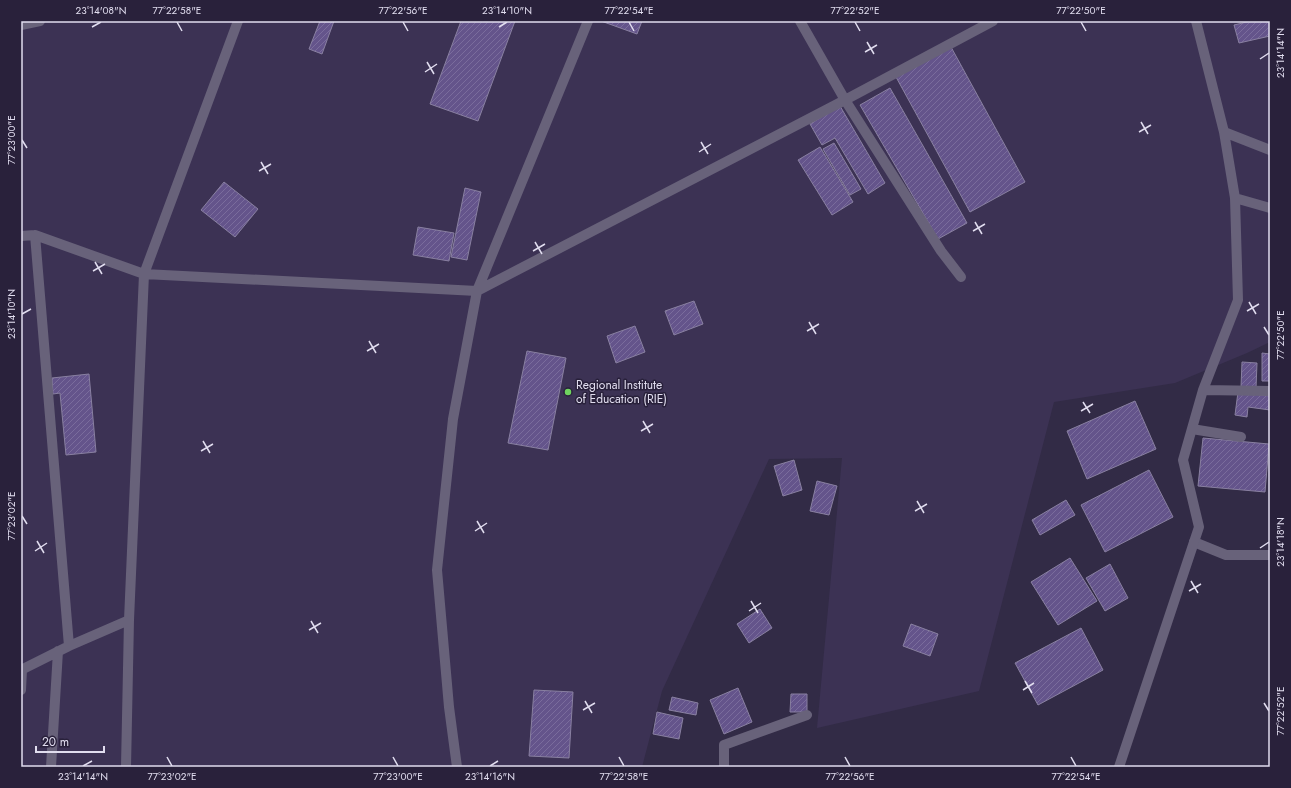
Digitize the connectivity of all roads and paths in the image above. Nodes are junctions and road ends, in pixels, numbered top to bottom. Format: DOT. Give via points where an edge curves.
graph roads {
  1 [pos="40,21"];
  2 [pos="238,21"];
  3 [pos="588,21"];
  4 [pos="800,21"];
  5 [pos="993,21"];
  6 [pos="1196,21"];
  7 [pos="22,23"];
  8 [pos="845,100"];
  9 [pos="1224,132"];
  10 [pos="1270,150"];
  11 [pos="1235,198"];
  12 [pos="1270,208"];
  13 [pos="35,235"];
  14 [pos="21,236"];
  15 [pos="144,274"];
  16 [pos="961,277"];
  17 [pos="477,291"];
  18 [pos="1203,390"];
  19 [pos="1270,392"];
  20 [pos="1192,429"];
  21 [pos="1241,437"];
  22 [pos="1194,542"];
  23 [pos="1270,555"];
  24 [pos="129,620"];
  25 [pos="69,646"];
  26 [pos="58,651"];
  27 [pos="22,669"];
  28 [pos="21,690"];
  29 [pos="808,715"];
  30 [pos="51,767"];
  31 [pos="126,767"];
  32 [pos="457,767"];
  33 [pos="724,767"];
  34 [pos="1119,767"];
  1 -- 7 [label="street"];
  2 -- 15 [label="street"];
  3 -- 17 [label="street"];
  4 -- 8 [label="street"];
  5 -- 8 [label="street"];
  6 -- 9 [label="street"];
  8 -- 16 [label="street" via="941,251"];
  8 -- 17 [label="street"];
  9 -- 10 [label="street"];
  9 -- 11 [label="street"];
  11 -- 12 [label="street"];
  11 -- 18 [label="street" via="1238,300"];
  13 -- 14 [label="street"];
  13 -- 15 [label="street"];
  13 -- 25 [label="street"];
  15 -- 17 [label="street"];
  15 -- 24 [label="street"];
  17 -- 32 [label="street" via="453,419 437,570"];
  18 -- 19 [label="street"];
  18 -- 20 [label="street"];
  20 -- 21 [label="street"];
  20 -- 22 [label="street" via="1183,460 1199,527"];
  22 -- 23 [label="street" via="1226,555"];
  22 -- 34 [label="street"];
  24 -- 25 [label="street"];
  24 -- 31 [label="street"];
  25 -- 26 [label="street"];
  26 -- 27 [label="street"];
  26 -- 30 [label="street"];
  27 -- 28 [label="street"];
  29 -- 33 [label="street" via="724,745"];
}
